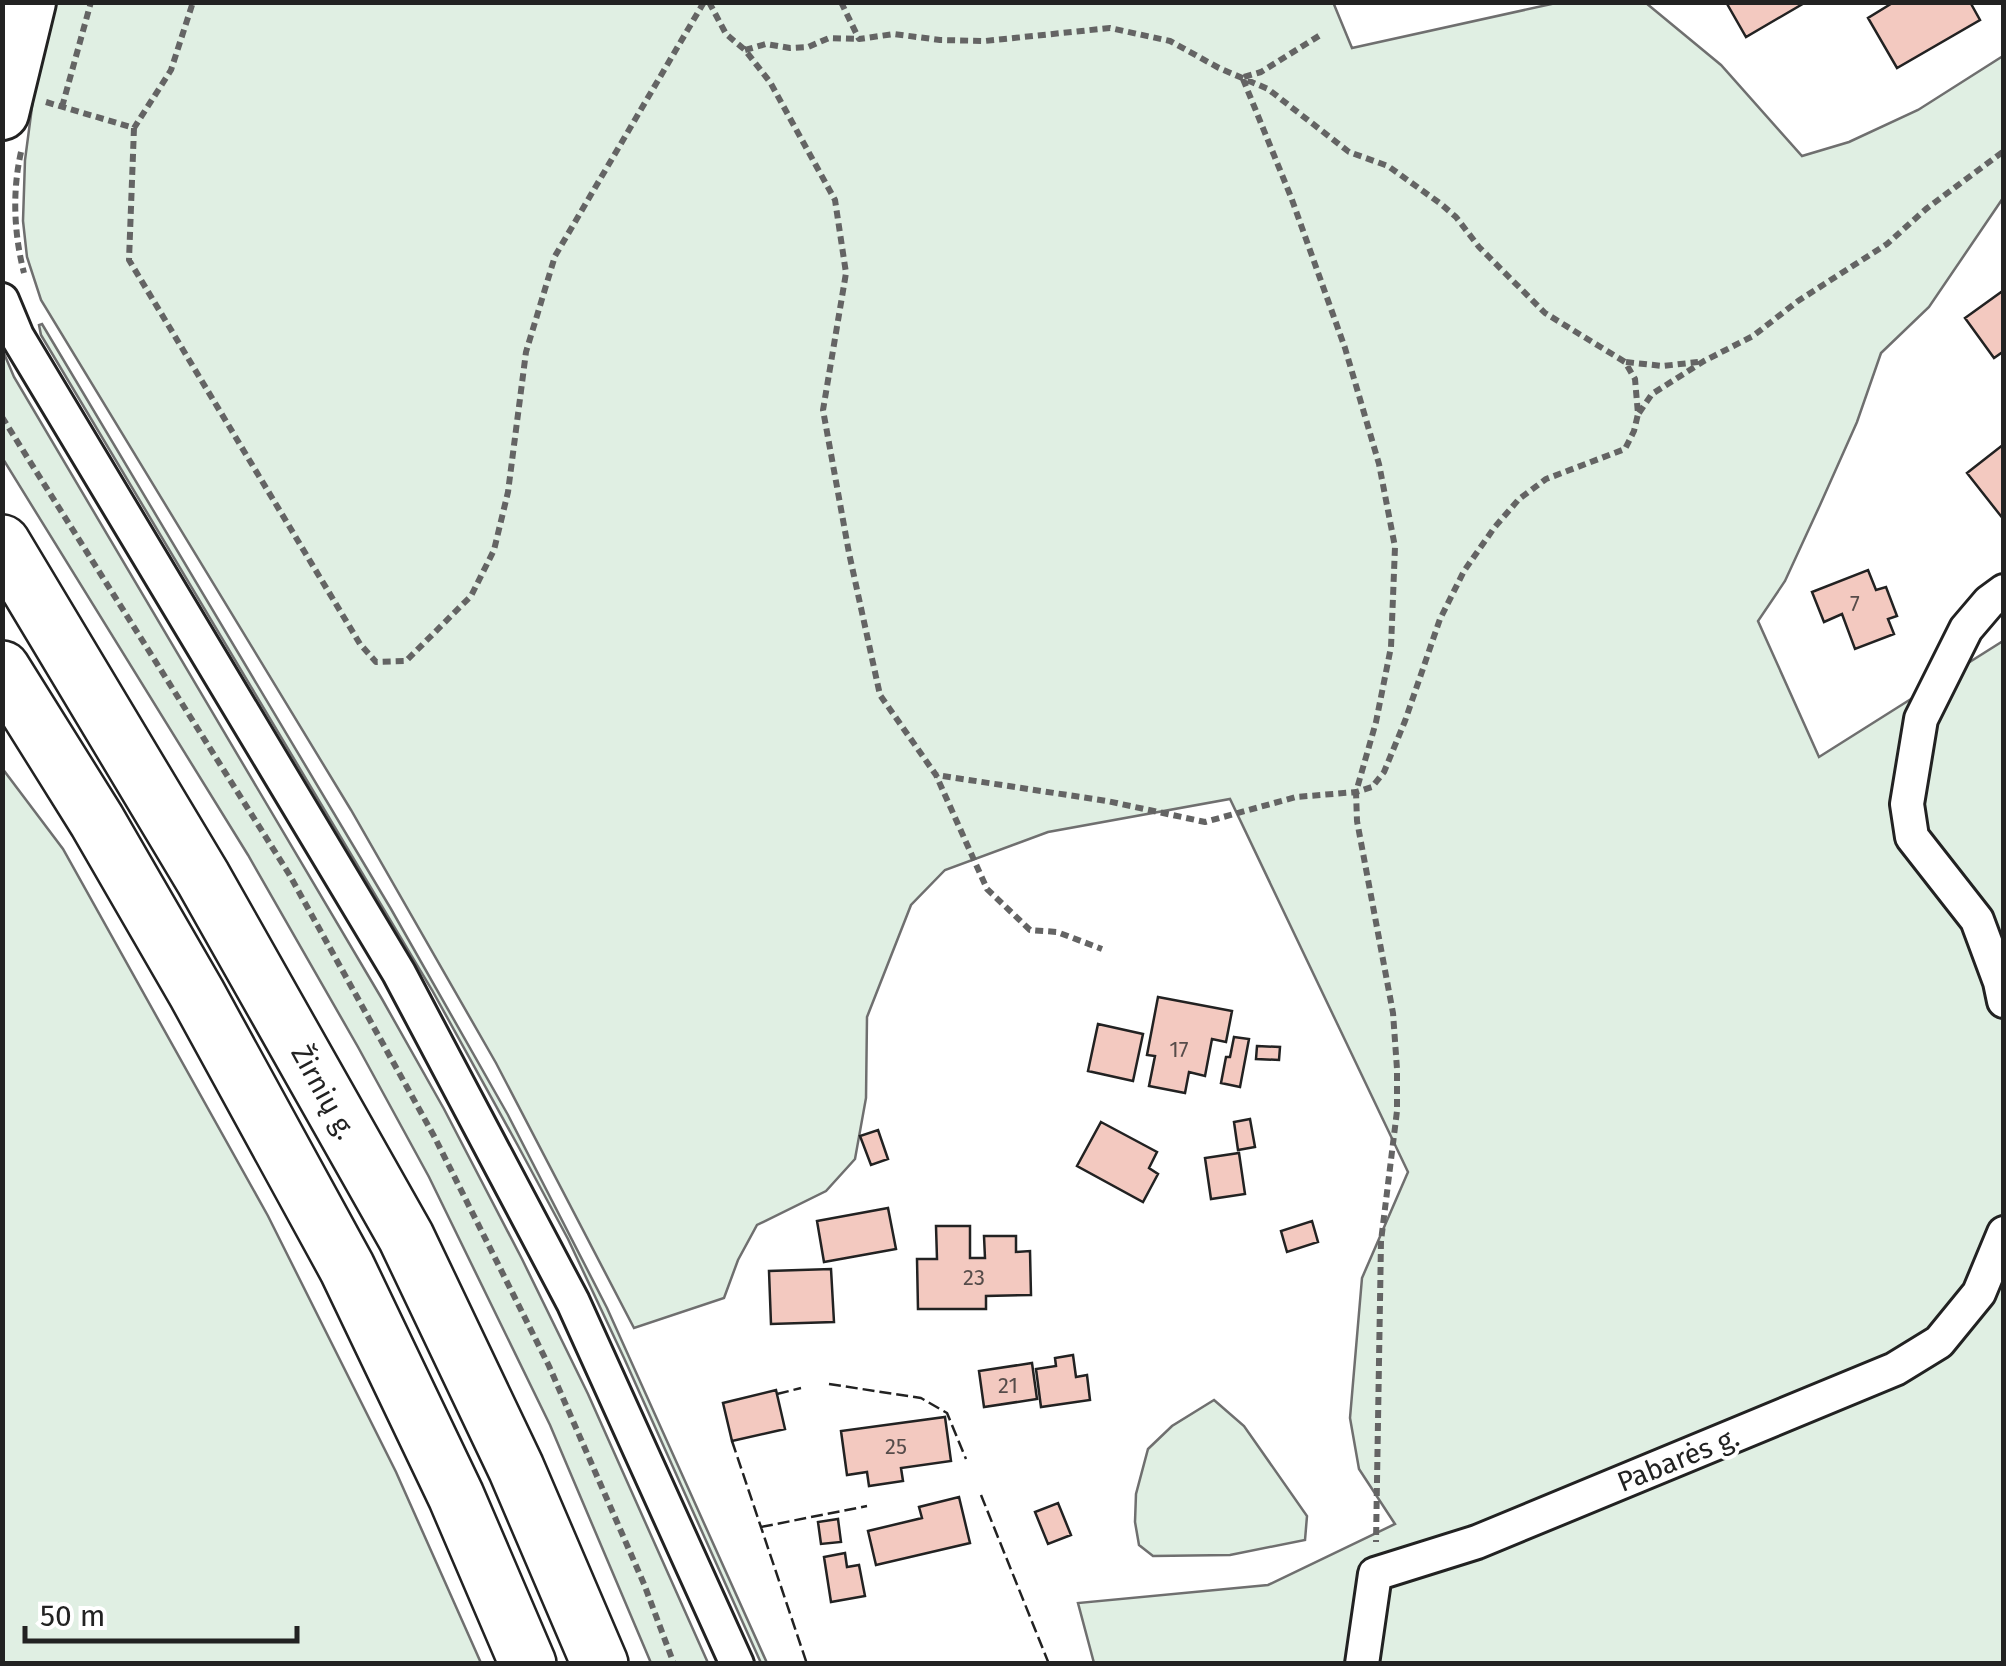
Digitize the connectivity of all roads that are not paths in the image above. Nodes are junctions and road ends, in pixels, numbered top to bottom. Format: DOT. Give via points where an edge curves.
graph roads {
  1 [pos="28,2"];
  2 [pos="18,105"];
  3 [pos="2,300"];
  4 [pos="2,544"];
  5 [pos="2004,591"];
  6 [pos="2,668"];
  7 [pos="2,723"];
  8 [pos="98,821"];
  9 [pos="2004,1001"];
  10 [pos="2004,1232"];
  11 [pos="528,1664"];
  12 [pos="600,1664"];
  13 [pos="737,1664"];
  14 [pos="1362,1664"];
  1 -- 2 [label="main road"];
  3 -- 13 [label="street" via="17,336 399,973 574,1302"];
  4 -- 12 [label="highway, Žirnių g." via="203,878 406,1237"];
  5 -- 9 [label="street" via="1966,629 1921,719 1907,804 1912,836 1977,920"];
  6 -- 8 [label="highway"];
  7 -- 8 [label="highway"];
  8 -- 11 [label="highway" via="346,1268"];
  10 -- 14 [label="street, Pabarės g." via="1979,1292 1939,1342 1895,1369 1477,1542 1375,1574"];
}
